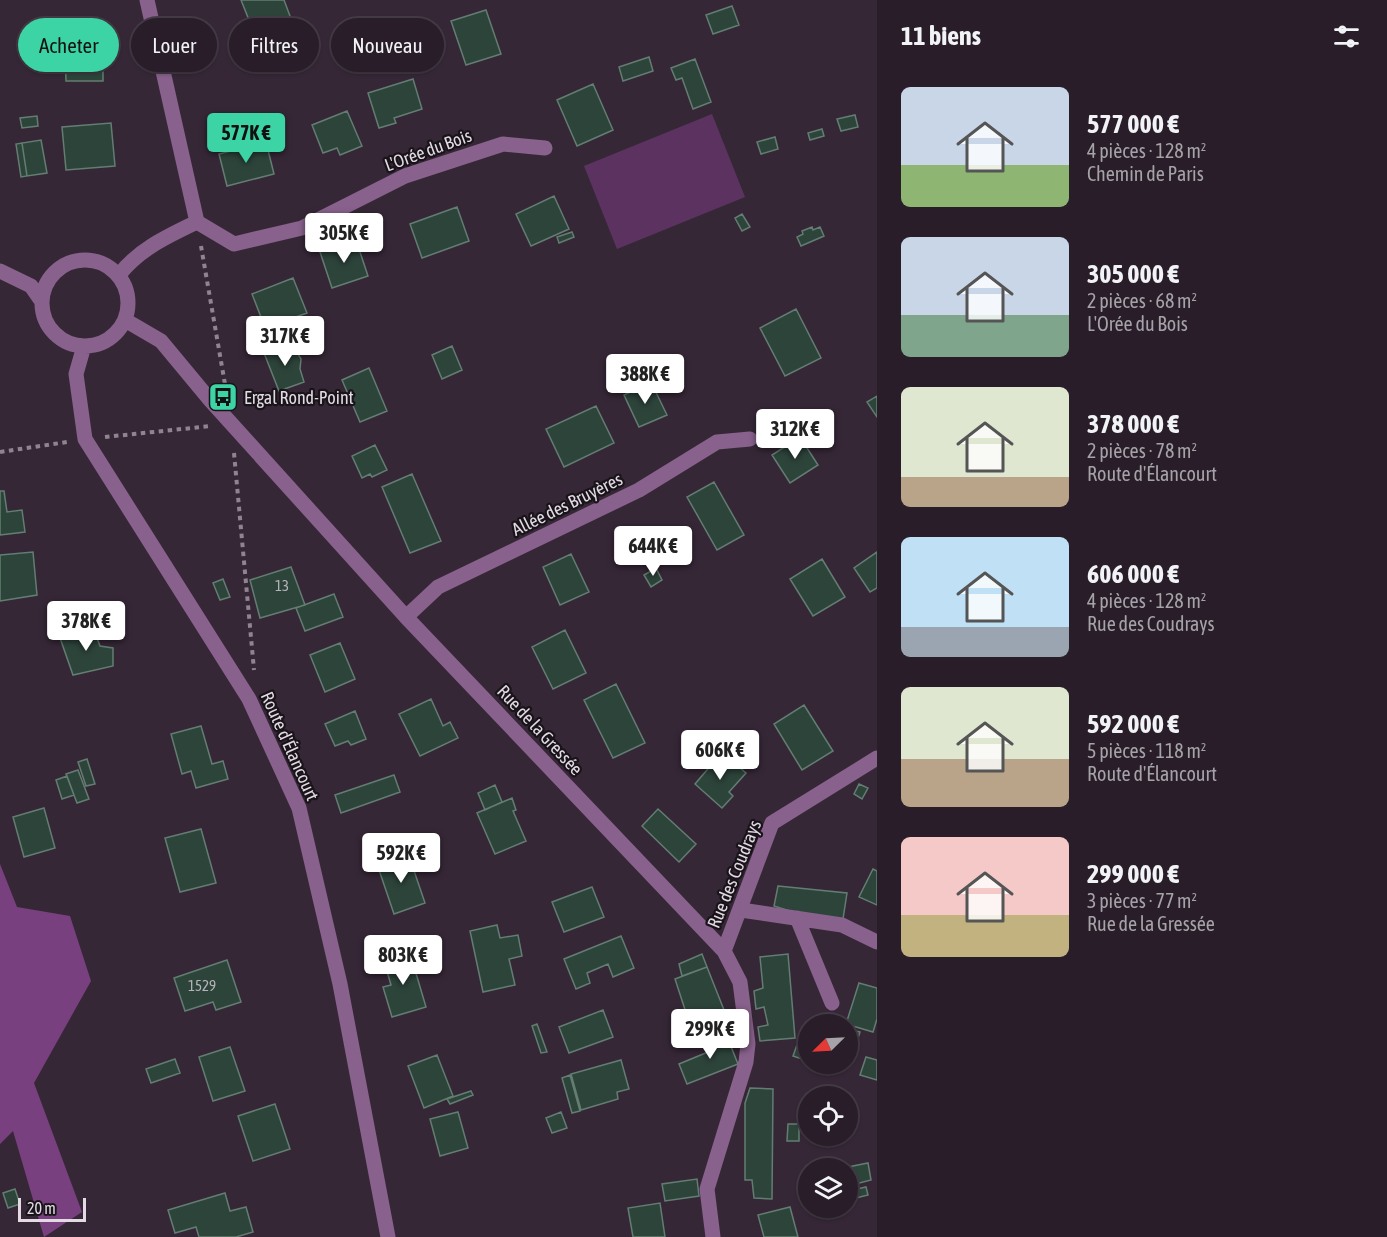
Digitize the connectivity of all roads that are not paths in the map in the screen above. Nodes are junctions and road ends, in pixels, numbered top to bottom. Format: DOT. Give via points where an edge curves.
graph roads {
  1 [pos="147,0"];
  2 [pos="544,148"];
  3 [pos="197,222"];
  4 [pos="0,271"];
  5 [pos="119,275"];
  6 [pos="40,299"];
  7 [pos="125,320"];
  8 [pos="84,346"];
  9 [pos="750,439"];
  10 [pos="406,617"];
  11 [pos="877,758"];
  12 [pos="741,910"];
  13 [pos="797,918"];
  14 [pos="877,942"];
  15 [pos="724,951"];
  16 [pos="832,1003"];
  17 [pos="388,1237"];
  18 [pos="713,1237"];
  1 -- 3 [label="street"];
  2 -- 3 [label="street, L'Orée du Bois" via="503,144 405,176 302,228 234,244"];
  3 -- 5 [label="street" via="160,239 129,261"];
  4 -- 6 [label="street" via="31,286"];
  5 -- 6 [label="street" via="92,260 67,263 51,276"];
  5 -- 7 [label="street" via="129,306"];
  6 -- 8 [label="street" via="55,334"];
  7 -- 8 [label="street" via="111,338 98,345"];
  7 -- 10 [label="street, Rue de la Gressée" via="161,341"];
  8 -- 17 [label="street, Route d'Élancourt" via="76,374 85,439 249,699 299,808 340,984"];
  9 -- 10 [label="street, Allée des Bruyères" via="717,442 639,490 438,587"];
  10 -- 15 [label="street, Rue de la Gressée"];
  11 -- 12 [label="street, Rue des Coudrays" via="772,823"];
  12 -- 13 [label="street"];
  12 -- 15 [label="street, Rue des Coudrays"];
  13 -- 14 [label="street" via="842,925"];
  13 -- 16 [label="street"];
  15 -- 18 [label="street, Rue de la Gressée" via="740,982 748,1044 707,1189"];
}
